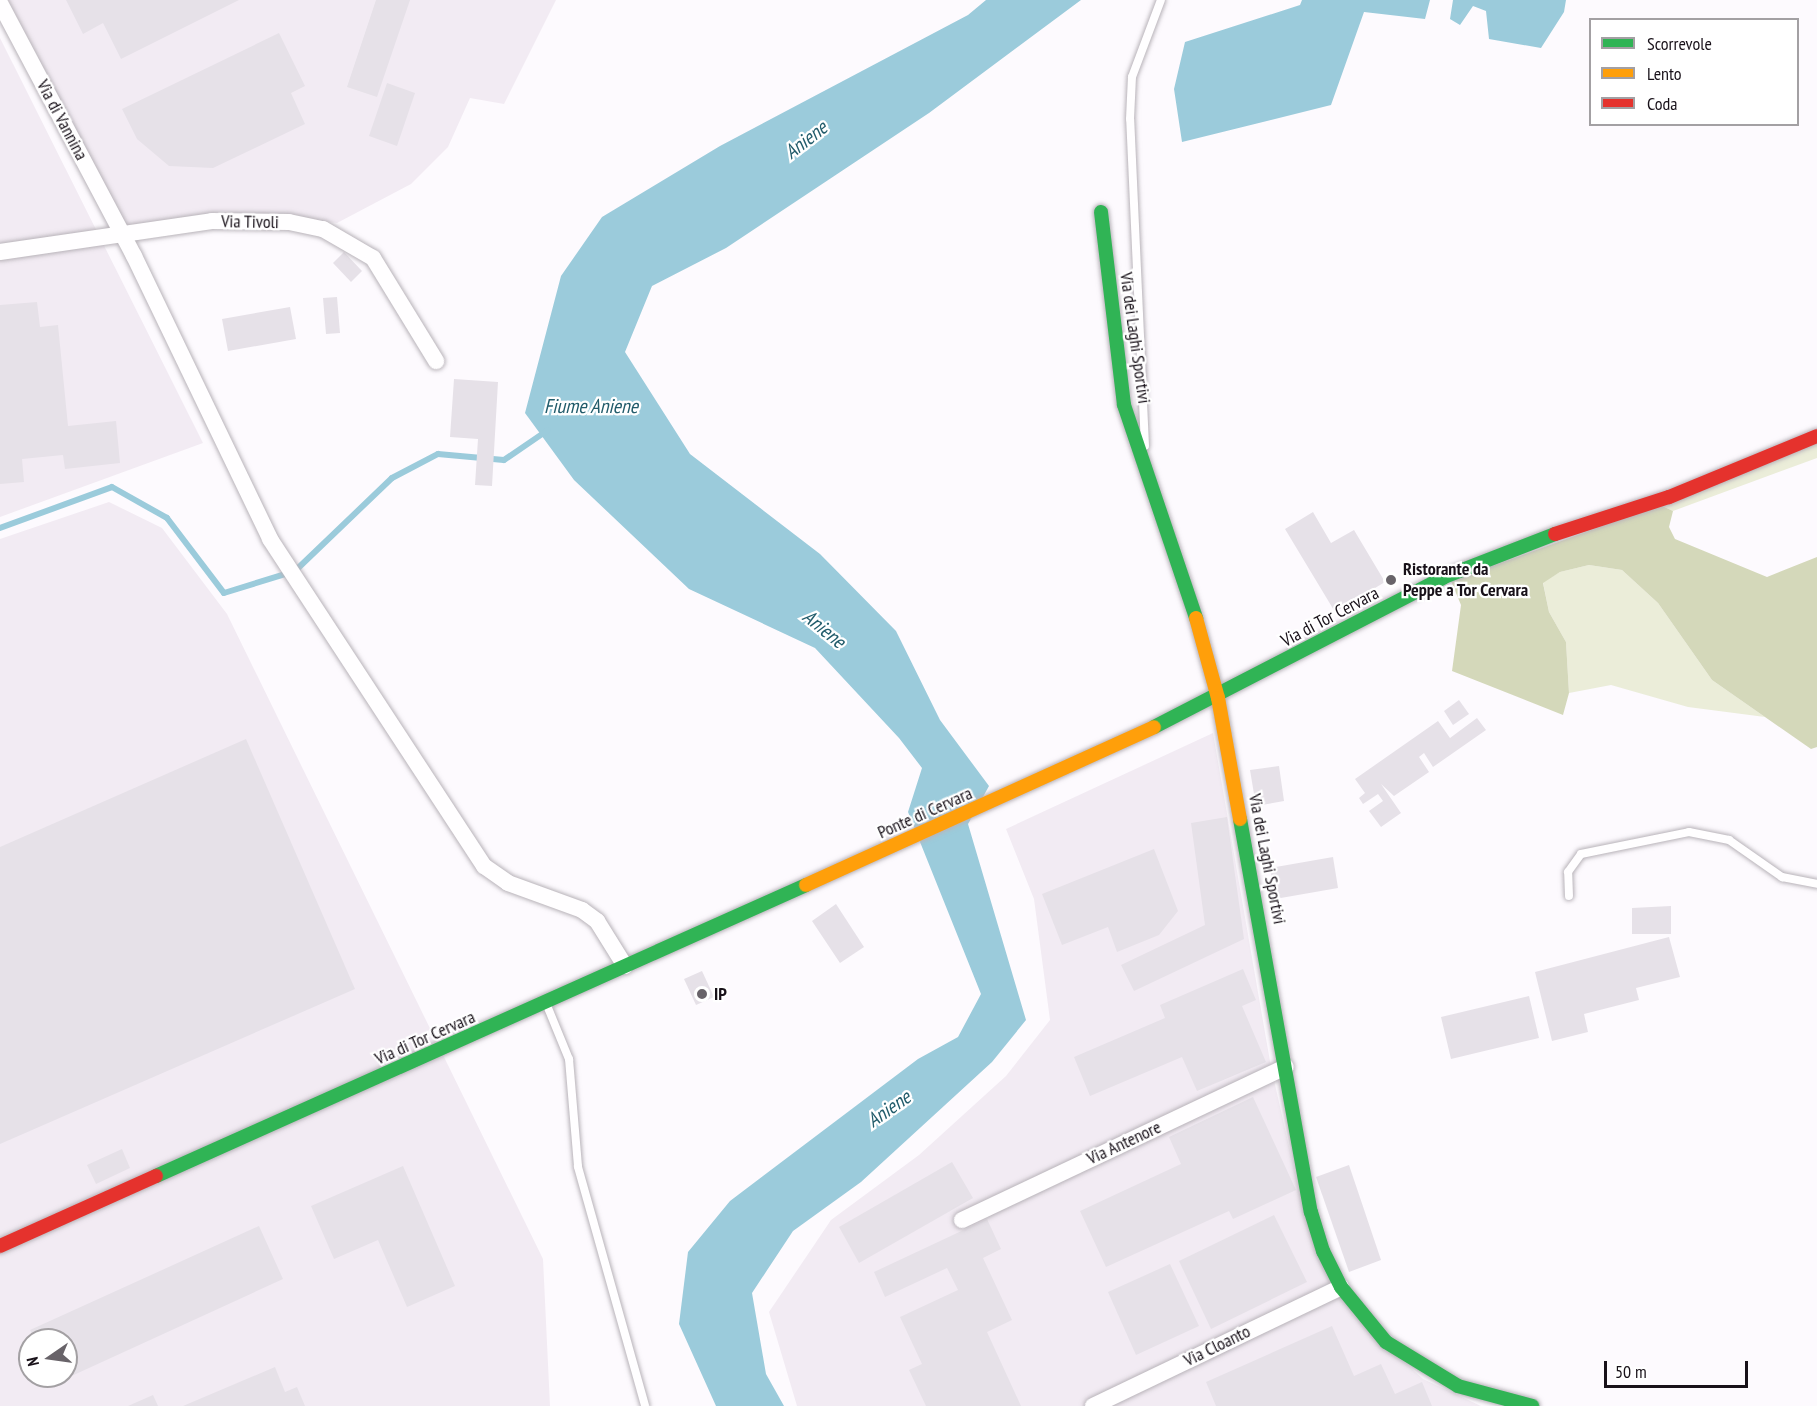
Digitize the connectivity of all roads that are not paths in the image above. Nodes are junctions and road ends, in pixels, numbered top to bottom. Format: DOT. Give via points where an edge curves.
graph roads {
  1 [pos="1161,0"];
  2 [pos="0,3"];
  3 [pos="1101,212"];
  4 [pos="124,237"];
  5 [pos="0,252"];
  6 [pos="436,361"];
  7 [pos="1817,436"];
  8 [pos="1143,458"];
  9 [pos="1218,698"];
  10 [pos="1002,798"];
  11 [pos="864,860"];
  12 [pos="1817,884"];
  13 [pos="1569,896"];
  14 [pos="626,966"];
  15 [pos="545,1003"];
  16 [pos="1286,1067"];
  17 [pos="962,1220"];
  18 [pos="0,1246"];
  19 [pos="1341,1287"];
  20 [pos="645,1406"];
  21 [pos="1093,1406"];
  22 [pos="1532,1406"];
  1 -- 8 [label="lane" via="1131,88 1148,428"];
  2 -- 4 [label="street, Via di Vannina"];
  3 -- 8 [label="street, Via dei Laghi Sportivi" via="1124,405"];
  4 -- 5 [label="street, Via Tivoli"];
  4 -- 6 [label="street, Via Tivoli" via="212,221 288,222 323,229 373,258"];
  4 -- 14 [label="street, Via di Vannina" via="270,539 484,866 508,883 582,910 609,936"];
  7 -- 9 [label="street, Via di Tor Cervara" via="1669,497 1526,543 1444,577"];
  8 -- 9 [label="street, Via dei Laghi Sportivi" via="1194,609"];
  9 -- 10 [label="street, Via di Tor Cervara"];
  9 -- 16 [label="street, Via dei Laghi Sportivi"];
  10 -- 11 [label="street, Ponte di Cervara"];
  11 -- 14 [label="street, Via di Tor Cervara"];
  12 -- 13 [label="lane" via="1782,877 1730,840 1689,832 1623,842 1581,854 1568,872"];
  14 -- 15 [label="street, Via di Tor Cervara"];
  15 -- 18 [label="street, Via di Tor Cervara"];
  15 -- 20 [label="lane" via="569,1059 578,1167"];
  16 -- 17 [label="street, Via Antenore"];
  16 -- 19 [label="street, Via dei Laghi Sportivi" via="1316,1232"];
  19 -- 21 [label="street, Via Cloanto"];
  19 -- 22 [label="street, Via dei Laghi Sportivi" via="1386,1342 1409,1359 1458,1386"];
}
